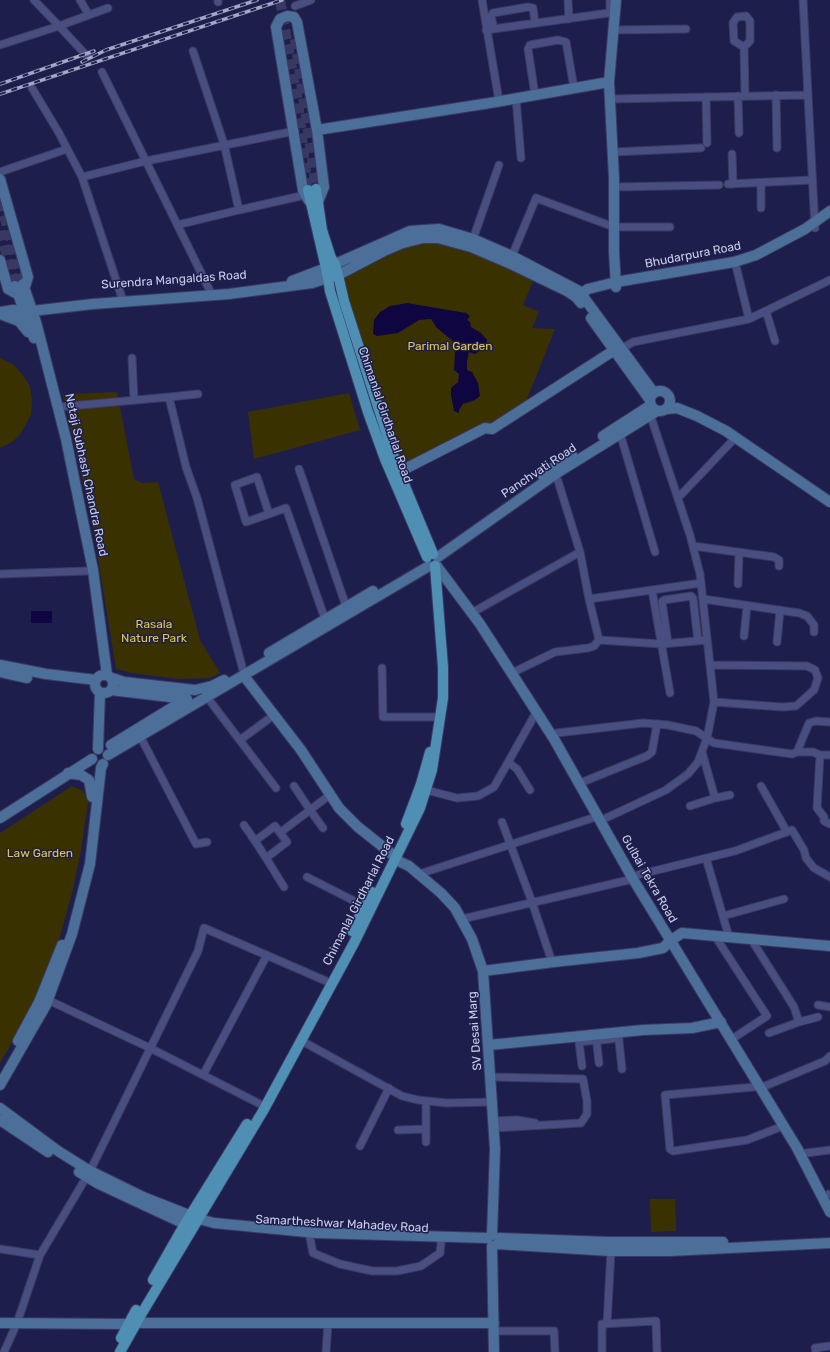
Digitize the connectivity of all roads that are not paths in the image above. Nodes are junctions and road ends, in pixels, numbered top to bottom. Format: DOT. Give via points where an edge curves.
graph roads {
  1 [pos="34,0"];
  2 [pos="80,0"];
  3 [pos="311,0"];
  4 [pos="482,0"];
  5 [pos="568,0"];
  6 [pos="610,0"];
  7 [pos="616,0"];
  8 [pos="803,0"];
  9 [pos="295,6"];
  10 [pos="108,8"];
  11 [pos="613,13"];
  12 [pos="89,15"];
  13 [pos="569,19"];
  14 [pos="535,23"];
  15 [pos="59,26"];
  16 [pos="490,29"];
  17 [pos="614,30"];
  18 [pos="686,30"];
  19 [pos="0,45"];
  20 [pos="744,46"];
  21 [pos="194,51"];
  22 [pos="87,56"];
  23 [pos="102,72"];
  24 [pos="609,82"];
  25 [pos="32,88"];
  26 [pos="574,88"];
  27 [pos="535,95"];
  28 [pos="776,95"];
  29 [pos="808,95"];
  30 [pos="741,96"];
  31 [pos="706,97"];
  32 [pos="516,98"];
  33 [pos="610,99"];
  34 [pos="499,101"];
  35 [pos="317,130"];
  36 [pos="295,131"];
  37 [pos="739,133"];
  38 [pos="224,144"];
  39 [pos="777,148"];
  40 [pos="67,149"];
  41 [pos="613,152"];
  42 [pos="732,154"];
  43 [pos="521,158"];
  44 [pos="146,161"];
  45 [pos="498,165"];
  46 [pos="0,172"];
  47 [pos="82,177"];
  48 [pos="0,179"];
  49 [pos="812,180"];
  50 [pos="761,182"];
  51 [pos="719,185"];
  52 [pos="614,187"];
  53 [pos="312,196"];
  54 [pos="761,208"];
  55 [pos="239,210"];
  56 [pos="830,211"];
  57 [pos="830,219"];
  58 [pos="177,225"];
  59 [pos="814,226"];
  60 [pos="614,227"];
  61 [pos="670,227"];
  62 [pos="473,239"];
  63 [pos="512,256"];
  64 [pos="0,260"];
  65 [pos="736,265"];
  66 [pos="332,271"];
  67 [pos="830,280"];
  68 [pos="616,285"];
  69 [pos="20,288"];
  70 [pos="210,291"];
  71 [pos="122,298"];
  72 [pos="581,298"];
  73 [pos="24,308"];
  74 [pos="766,311"];
  75 [pos="0,313"];
  76 [pos="750,319"];
  77 [pos="34,340"];
  78 [pos="775,341"];
  79 [pos="617,350"];
  80 [pos="132,358"];
  81 [pos="198,394"];
  82 [pos="169,397"];
  83 [pos="134,400"];
  84 [pos="657,405"];
  85 [pos="59,407"];
  86 [pos="620,434"];
  87 [pos="735,438"];
  88 [pos="299,469"];
  89 [pos="399,472"];
  90 [pos="554,475"];
  91 [pos="830,496"];
  92 [pos="678,498"];
  93 [pos="830,502"];
  94 [pos="269,514"];
  95 [pos="693,546"];
  96 [pos="580,552"];
  97 [pos="655,552"];
  98 [pos="739,552"];
  99 [pos="433,561"];
  100 [pos="779,566"];
  101 [pos="87,571"];
  102 [pos="0,574"];
  103 [pos="701,583"];
  104 [pos="738,584"];
  105 [pos="652,590"];
  106 [pos="589,599"];
  107 [pos="702,599"];
  108 [pos="346,606"];
  109 [pos="747,606"];
  110 [pos="780,610"];
  111 [pos="475,611"];
  112 [pos="325,619"];
  113 [pos="814,632"];
  114 [pos="744,636"];
  115 [pos="599,640"];
  116 [pos="707,640"];
  117 [pos="698,641"];
  118 [pos="777,642"];
  119 [pos="665,644"];
  120 [pos="0,665"];
  121 [pos="711,665"];
  122 [pos="382,668"];
  123 [pos="516,670"];
  124 [pos="0,672"];
  125 [pos="244,673"];
  126 [pos="104,684"];
  127 [pos="670,693"];
  128 [pos="186,699"];
  129 [pos="203,699"];
  130 [pos="714,702"];
  131 [pos="537,711"];
  132 [pos="274,715"];
  133 [pos="436,717"];
  134 [pos="830,722"];
  135 [pos="657,724"];
  136 [pos="557,733"];
  137 [pos="140,736"];
  138 [pos="707,738"];
  139 [pos="240,740"];
  140 [pos="103,751"];
  141 [pos="702,751"];
  142 [pos="797,752"];
  143 [pos="830,754"];
  144 [pos="820,755"];
  145 [pos="97,762"];
  146 [pos="508,762"];
  147 [pos="68,773"];
  148 [pos="585,781"];
  149 [pos="294,786"];
  150 [pos="761,786"];
  151 [pos="276,788"];
  152 [pos="426,790"];
  153 [pos="530,790"];
  154 [pos="331,794"];
  155 [pos="730,795"];
  156 [pos="92,797"];
  157 [pos="715,798"];
  158 [pos="690,806"];
  159 [pos="310,810"];
  160 [pos="602,817"];
  161 [pos="0,818"];
  162 [pos="502,822"];
  163 [pos="830,824"];
  164 [pos="244,825"];
  165 [pos="323,828"];
  166 [pos="281,832"];
  167 [pos="787,832"];
  168 [pos="255,841"];
  169 [pos="207,842"];
  170 [pos="510,845"];
  171 [pos="394,857"];
  172 [pos="266,858"];
  173 [pos="706,858"];
  174 [pos="419,874"];
  175 [pos="307,876"];
  176 [pos="635,877"];
  177 [pos="830,878"];
  178 [pos="284,887"];
  179 [pos="784,899"];
  180 [pos="532,902"];
  181 [pos="364,906"];
  182 [pos="723,916"];
  183 [pos="462,919"];
  184 [pos="715,936"];
  185 [pos="729,937"];
  186 [pos="672,939"];
  187 [pos="751,939"];
  188 [pos="830,946"];
  189 [pos="266,955"];
  190 [pos="552,962"];
  191 [pos="483,971"];
  192 [pos="326,981"];
  193 [pos="48,1000"];
  194 [pos="818,1005"];
  195 [pos="830,1007"];
  196 [pos="818,1017"];
  197 [pos="721,1022"];
  198 [pos="800,1022"];
  199 [pos="769,1032"];
  200 [pos="618,1035"];
  201 [pos="735,1037"];
  202 [pos="598,1038"];
  203 [pos="578,1039"];
  204 [pos="302,1041"];
  205 [pos="489,1045"];
  206 [pos="150,1048"];
  207 [pos="830,1056"];
  208 [pos="599,1063"];
  209 [pos="582,1066"];
  210 [pos="622,1069"];
  211 [pos="0,1072"];
  212 [pos="203,1075"];
  213 [pos="491,1077"];
  214 [pos="0,1084"];
  215 [pos="763,1086"];
  216 [pos="389,1088"];
  217 [pos="426,1101"];
  218 [pos="493,1102"];
  219 [pos="260,1104"];
  220 [pos="0,1108"];
  221 [pos="0,1120"];
  222 [pos="493,1124"];
  223 [pos="783,1126"];
  224 [pos="426,1129"];
  225 [pos="398,1130"];
  226 [pos="426,1142"];
  227 [pos="360,1146"];
  228 [pos="830,1150"];
  229 [pos="806,1153"];
  230 [pos="88,1174"];
  231 [pos="830,1195"];
  232 [pos="830,1212"];
  233 [pos="195,1219"];
  234 [pos="185,1224"];
  235 [pos="310,1238"];
  236 [pos="830,1238"];
  237 [pos="492,1241"];
  238 [pos="441,1242"];
  239 [pos="830,1243"];
  240 [pos="0,1249"];
  241 [pos="611,1251"];
  242 [pos="40,1254"];
  243 [pos="0,1323"];
  244 [pos="17,1323"];
  245 [pos="328,1323"];
  246 [pos="132,1324"];
  247 [pos="608,1324"];
  248 [pos="494,1327"];
  249 [pos="830,1346"];
  250 [pos="4,1352"];
  251 [pos="114,1352"];
  252 [pos="120,1352"];
  253 [pos="326,1352"];
  254 [pos="494,1352"];
  255 [pos="555,1352"];
  256 [pos="602,1352"];
  257 [pos="657,1352"];
  258 [pos="816,1352"];
  1 -- 15 [label="street"];
  2 -- 12 [label="street"];
  3 -- 9 [label="street"];
  4 -- 16 [label="street"];
  5 -- 13 [label="street"];
  6 -- 11 [label="street"];
  7 -- 11 [label="main road"];
  8 -- 29 [label="street"];
  10 -- 12 [label="street"];
  11 -- 13 [label="street"];
  11 -- 17 [label="main road"];
  12 -- 15 [label="street"];
  13 -- 14 [label="street"];
  14 -- 16 [label="street"];
  14 -- 16 [label="street" via="533,8 528,7 493,13"];
  15 -- 19 [label="street"];
  15 -- 22 [label="street"];
  16 -- 34 [label="street"];
  17 -- 18 [label="street"];
  17 -- 24 [label="main road"];
  20 -- 30 [label="street"];
  21 -- 38 [label="street"];
  23 -- 44 [label="street"];
  24 -- 26 [label="main road"];
  24 -- 33 [label="main road"];
  25 -- 40 [label="street"];
  26 -- 27 [label="main road"];
  26 -- 27 [label="street" via="566,42 558,40 530,45 528,49"];
  27 -- 32 [label="main road"];
  28 -- 29 [label="street"];
  28 -- 30 [label="street"];
  28 -- 39 [label="street"];
  29 -- 49 [label="street"];
  30 -- 31 [label="street"];
  30 -- 37 [label="street"];
  31 -- 33 [label="street"];
  31 -- 41 [label="street" via="704,145"];
  32 -- 34 [label="main road"];
  32 -- 43 [label="street"];
  33 -- 41 [label="main road"];
  34 -- 35 [label="main road"];
  35 -- 36 [label="main road" via="297,22 294,17 287,16 280,19 276,27"];
  35 -- 53 [label="main road" via="324,186"];
  36 -- 38 [label="street"];
  36 -- 53 [label="main road"];
  38 -- 44 [label="street"];
  38 -- 55 [label="street"];
  40 -- 46 [label="street"];
  40 -- 47 [label="street"];
  41 -- 52 [label="main road"];
  42 -- 50 [label="street" via="730,184"];
  44 -- 47 [label="street"];
  44 -- 58 [label="street"];
  45 -- 62 [label="street"];
  47 -- 71 [label="street"];
  48 -- 69 [label="main road" via="28,277"];
  49 -- 50 [label="street"];
  49 -- 59 [label="street"];
  50 -- 54 [label="street"];
  51 -- 52 [label="street"];
  52 -- 60 [label="main road"];
  53 -- 55 [label="street"];
  53 -- 66 [label="main road, Chimanlal Girdharlal Road"];
  55 -- 58 [label="street"];
  56 -- 59 [label="main road, Bhudarpura Road"];
  57 -- 59 [label="main road, Bhudarpura Road"];
  58 -- 70 [label="street"];
  59 -- 65 [label="main road, Bhudarpura Road"];
  60 -- 61 [label="street"];
  60 -- 63 [label="street" via="536,198"];
  60 -- 68 [label="main road"];
  62 -- 63 [label="main road, Surendra Mangaldas Road"];
  62 -- 66 [label="main road, Surendra Mangaldas Road" via="439,230 410,231"];
  63 -- 72 [label="main road, Surendra Mangaldas Road" via="572,286"];
  64 -- 69 [label="main road" via="8,289"];
  65 -- 68 [label="main road, Bhudarpura Road"];
  65 -- 76 [label="street"];
  66 -- 70 [label="main road, Surendra Mangaldas Road" via="272,285"];
  66 -- 71 [label="main road, Surendra Mangaldas Road" via="312,283 268,290"];
  66 -- 72 [label="main road, Surendra Mangaldas Road" via="413,239 434,238 478,250"];
  66 -- 89 [label="main road, Chimanlal Girdharlal Road"];
  66 -- 99 [label="main road, Chimanlal Girdharlal Road" via="330,291 368,412 385,459"];
  67 -- 74 [label="street"];
  68 -- 72 [label="main road, Bhudarpura Road" via="594,287"];
  69 -- 73 [label="main road, Netaji Subhash Chandra Road"];
  70 -- 71 [label="main road, Surendra Mangaldas Road"];
  71 -- 73 [label="main road, Surendra Mangaldas Road"];
  72 -- 79 [label="main road, Surendra Mangaldas Road"];
  73 -- 75 [label="main road, Surendra Mangaldas Road"];
  73 -- 77 [label="main road, Netaji Subhash Chandra Road"];
  73 -- 85 [label="main road, Netaji Subhash Chandra Road"];
  74 -- 76 [label="street"];
  74 -- 78 [label="street"];
  75 -- 77 [label="main road" via="19,321"];
  76 -- 79 [label="street" via="633,342"];
  77 -- 101 [label="main road, Netaji Subhash Chandra Road" via="61,440"];
  79 -- 84 [label="main road, Surendra Mangaldas Road"];
  79 -- 89 [label="main road" via="492,429 485,428"];
  80 -- 83 [label="street"];
  81 -- 82 [label="street"];
  82 -- 83 [label="street"];
  82 -- 125 [label="street"];
  83 -- 85 [label="street"];
  84 -- 86 [label="main road, Panchvati Road"];
  84 -- 87 [label="main road" via="677,408 697,416"];
  84 -- 91 [label="main road" via="699,411 729,427"];
  84 -- 92 [label="street"];
  84 -- 99 [label="main road, Panchvati Road" via="553,467"];
  85 -- 126 [label="main road, Netaji Subhash Chandra Road" via="92,563"];
  86 -- 90 [label="main road, Panchvati Road"];
  86 -- 97 [label="street"];
  87 -- 92 [label="street"];
  87 -- 93 [label="main road"];
  88 -- 108 [label="street"];
  89 -- 99 [label="main road, Chimanlal Girdharlal Road"];
  90 -- 96 [label="street"];
  90 -- 99 [label="main road, Panchvati Road"];
  92 -- 95 [label="street"];
  94 -- 94 [label="street" via="246,522 235,485 256,477"];
  94 -- 112 [label="street" via="286,508"];
  95 -- 98 [label="street"];
  95 -- 103 [label="street"];
  96 -- 106 [label="street"];
  96 -- 111 [label="street"];
  98 -- 100 [label="street" via="774,557 779,560"];
  98 -- 104 [label="street"];
  99 -- 108 [label="main road"];
  99 -- 111 [label="main road, Gulbai Tekra Road"];
  99 -- 125 [label="main road"];
  99 -- 131 [label="main road, Gulbai Tekra Road" via="480,624"];
  99 -- 133 [label="main road, Chimanlal Girdharlal Road" via="430,586 437,666"];
  99 -- 152 [label="main road, Chimanlal Girdharlal Road" via="443,698 436,751"];
  101 -- 102 [label="street"];
  101 -- 126 [label="main road, Netaji Subhash Chandra Road"];
  103 -- 105 [label="street"];
  103 -- 107 [label="street"];
  105 -- 106 [label="street"];
  105 -- 119 [label="street"];
  106 -- 115 [label="street"];
  107 -- 109 [label="street"];
  107 -- 116 [label="street"];
  108 -- 112 [label="main road"];
  109 -- 110 [label="street"];
  109 -- 114 [label="street"];
  110 -- 113 [label="street" via="807,616 814,625"];
  110 -- 118 [label="street"];
  111 -- 123 [label="main road, Gulbai Tekra Road"];
  112 -- 125 [label="main road"];
  115 -- 119 [label="street"];
  115 -- 123 [label="street" via="594,646 555,652"];
  116 -- 117 [label="street"];
  116 -- 121 [label="street"];
  117 -- 119 [label="street"];
  117 -- 119 [label="street" via="693,598 690,596 662,602"];
  119 -- 127 [label="street"];
  120 -- 126 [label="main road"];
  121 -- 130 [label="street"];
  121 -- 130 [label="street" via="807,666 815,670 818,678 814,690 796,706"];
  122 -- 133 [label="street" via="383,717"];
  123 -- 136 [label="main road, Gulbai Tekra Road"];
  124 -- 126 [label="main road" via="27,678"];
  125 -- 126 [label="main road" via="195,690 124,682"];
  125 -- 129 [label="main road"];
  125 -- 132 [label="main road, SV Desai Marg"];
  126 -- 128 [label="main road"];
  126 -- 140 [label="main road, Netaji Subhash Chandra Road"];
  128 -- 129 [label="main road"];
  128 -- 140 [label="main road"];
  129 -- 137 [label="main road"];
  129 -- 139 [label="street"];
  130 -- 138 [label="street"];
  131 -- 146 [label="street"];
  131 -- 160 [label="main road, Gulbai Tekra Road"];
  132 -- 139 [label="street"];
  132 -- 154 [label="main road, SV Desai Marg"];
  133 -- 171 [label="main road, Chimanlal Girdharlal Road" via="431,749 421,784"];
  134 -- 142 [label="street" via="816,720 809,723"];
  135 -- 136 [label="street" via="643,723"];
  135 -- 138 [label="street" via="696,731"];
  135 -- 148 [label="street" via="652,752"];
  136 -- 148 [label="main road, Gulbai Tekra Road"];
  137 -- 140 [label="main road"];
  137 -- 169 [label="street" via="196,844"];
  138 -- 141 [label="street"];
  138 -- 142 [label="street" via="714,743 792,754"];
  139 -- 151 [label="street"];
  140 -- 145 [label="main road" via="94,752"];
  140 -- 145 [label="main road" via="108,759"];
  141 -- 157 [label="street"];
  141 -- 160 [label="street" via="698,762 688,774 666,790"];
  142 -- 144 [label="street"];
  143 -- 144 [label="street"];
  144 -- 163 [label="street" via="817,808 824,821"];
  145 -- 147 [label="main road"];
  145 -- 156 [label="main road"];
  145 -- 193 [label="main road" via="86,879 72,934"];
  146 -- 152 [label="street" via="494,786 478,796 457,798"];
  146 -- 153 [label="street" via="517,769"];
  147 -- 156 [label="main road" via="81,775 88,780"];
  147 -- 161 [label="main road"];
  148 -- 160 [label="main road, Gulbai Tekra Road"];
  149 -- 159 [label="street"];
  150 -- 167 [label="street"];
  152 -- 171 [label="main road, Chimanlal Girdharlal Road" via="420,808"];
  154 -- 159 [label="street"];
  154 -- 171 [label="main road, SV Desai Marg" via="358,827"];
  155 -- 157 [label="street"];
  156 -- 211 [label="main road" via="83,863 66,932 39,1002"];
  157 -- 158 [label="street"];
  159 -- 165 [label="street"];
  159 -- 166 [label="street"];
  160 -- 170 [label="street"];
  160 -- 176 [label="main road, Gulbai Tekra Road"];
  162 -- 170 [label="street"];
  164 -- 168 [label="street"];
  166 -- 168 [label="street" via="275,826"];
  166 -- 172 [label="street" via="287,842"];
  167 -- 173 [label="street" via="735,851"];
  167 -- 177 [label="street" via="792,830 806,858 814,868"];
  168 -- 172 [label="street"];
  170 -- 174 [label="street"];
  170 -- 180 [label="street"];
  171 -- 174 [label="main road, SV Desai Marg"];
  171 -- 181 [label="main road, Chimanlal Girdharlal Road"];
  171 -- 204 [label="main road, Chimanlal Girdharlal Road"];
  172 -- 178 [label="street"];
  173 -- 176 [label="street"];
  173 -- 182 [label="street"];
  174 -- 183 [label="main road, SV Desai Marg" via="441,893"];
  175 -- 181 [label="street"];
  176 -- 180 [label="street"];
  176 -- 186 [label="main road, Gulbai Tekra Road"];
  179 -- 182 [label="street"];
  180 -- 183 [label="street"];
  180 -- 190 [label="street"];
  181 -- 192 [label="main road, Chimanlal Girdharlal Road"];
  182 -- 185 [label="street"];
  183 -- 191 [label="main road, SV Desai Marg"];
  184 -- 185 [label="main road"];
  184 -- 186 [label="main road" via="682,933"];
  184 -- 201 [label="street" via="767,1016"];
  185 -- 187 [label="main road"];
  186 -- 190 [label="main road" via="663,948 638,953"];
  186 -- 197 [label="main road, Gulbai Tekra Road"];
  186 -- 201 [label="main road, Gulbai Tekra Road"];
  187 -- 188 [label="main road"];
  187 -- 198 [label="street" via="794,1007"];
  189 -- 192 [label="street"];
  189 -- 206 [label="street" via="204,928 198,951"];
  189 -- 212 [label="street"];
  190 -- 191 [label="main road"];
  191 -- 205 [label="main road, SV Desai Marg"];
  192 -- 219 [label="main road, Chimanlal Girdharlal Road"];
  193 -- 206 [label="street"];
  193 -- 214 [label="main road"];
  194 -- 195 [label="street"];
  196 -- 198 [label="street"];
  197 -- 200 [label="main road" via="692,1028"];
  197 -- 215 [label="main road, Gulbai Tekra Road"];
  198 -- 199 [label="street"];
  200 -- 202 [label="main road"];
  200 -- 210 [label="street"];
  201 -- 215 [label="main road, Gulbai Tekra Road"];
  202 -- 203 [label="main road"];
  202 -- 208 [label="street"];
  203 -- 205 [label="main road"];
  203 -- 209 [label="street"];
  204 -- 216 [label="street"];
  204 -- 233 [label="main road, Chimanlal Girdharlal Road" via="263,1111"];
  205 -- 213 [label="main road, SV Desai Marg"];
  206 -- 212 [label="street"];
  206 -- 230 [label="street"];
  207 -- 215 [label="street" via="825,1061"];
  212 -- 219 [label="street"];
  213 -- 218 [label="main road, SV Desai Marg"];
  213 -- 222 [label="street" via="583,1079 588,1114 581,1123 543,1125 517,1120"];
  215 -- 223 [label="main road, Gulbai Tekra Road"];
  215 -- 223 [label="street" via="665,1095 670,1149 673,1151 747,1140"];
  215 -- 229 [label="main road, Gulbai Tekra Road"];
  216 -- 217 [label="street" via="402,1096"];
  216 -- 227 [label="street"];
  217 -- 218 [label="street"];
  217 -- 224 [label="street"];
  218 -- 222 [label="main road, SV Desai Marg"];
  219 -- 233 [label="main road, Chimanlal Girdharlal Road"];
  220 -- 230 [label="main road"];
  221 -- 230 [label="main road"];
  222 -- 237 [label="main road, SV Desai Marg"];
  223 -- 232 [label="main road, Gulbai Tekra Road"];
  224 -- 225 [label="street"];
  224 -- 226 [label="street"];
  228 -- 229 [label="street"];
  229 -- 231 [label="main road, Gulbai Tekra Road"];
  230 -- 233 [label="main road"];
  230 -- 234 [label="main road" via="97,1183"];
  230 -- 242 [label="street"];
  233 -- 234 [label="main road, Chimanlal Girdharlal Road"];
  233 -- 235 [label="main road, Samartheshwar Mahadev Road" via="214,1229"];
  233 -- 237 [label="main road, Samartheshwar Mahadev Road" via="317,1233"];
  233 -- 246 [label="main road, Chimanlal Girdharlal Road"];
  234 -- 246 [label="main road, Chimanlal Girdharlal Road"];
  235 -- 238 [label="main road, Samartheshwar Mahadev Road"];
  235 -- 238 [label="street" via="314,1253 340,1264 372,1271 397,1271 421,1266 440,1252"];
  236 -- 237 [label="main road" via="670,1243"];
  237 -- 238 [label="main road, Samartheshwar Mahadev Road"];
  237 -- 241 [label="main road"];
  237 -- 248 [label="main road, SV Desai Marg"];
  239 -- 241 [label="main road" via="670,1252"];
  240 -- 242 [label="street"];
  241 -- 247 [label="street"];
  242 -- 244 [label="street"];
  243 -- 244 [label="main road"];
  244 -- 246 [label="main road"];
  244 -- 250 [label="street"];
  245 -- 246 [label="main road"];
  245 -- 248 [label="main road"];
  245 -- 253 [label="street"];
  246 -- 251 [label="main road, Chimanlal Girdharlal Road"];
  246 -- 252 [label="main road, Chimanlal Girdharlal Road"];
  247 -- 256 [label="street" via="602,1324"];
  247 -- 257 [label="street" via="656,1321"];
  248 -- 254 [label="main road, SV Desai Marg"];
  248 -- 255 [label="street" via="554,1330"];
  249 -- 258 [label="street" via="815,1348"];
}
